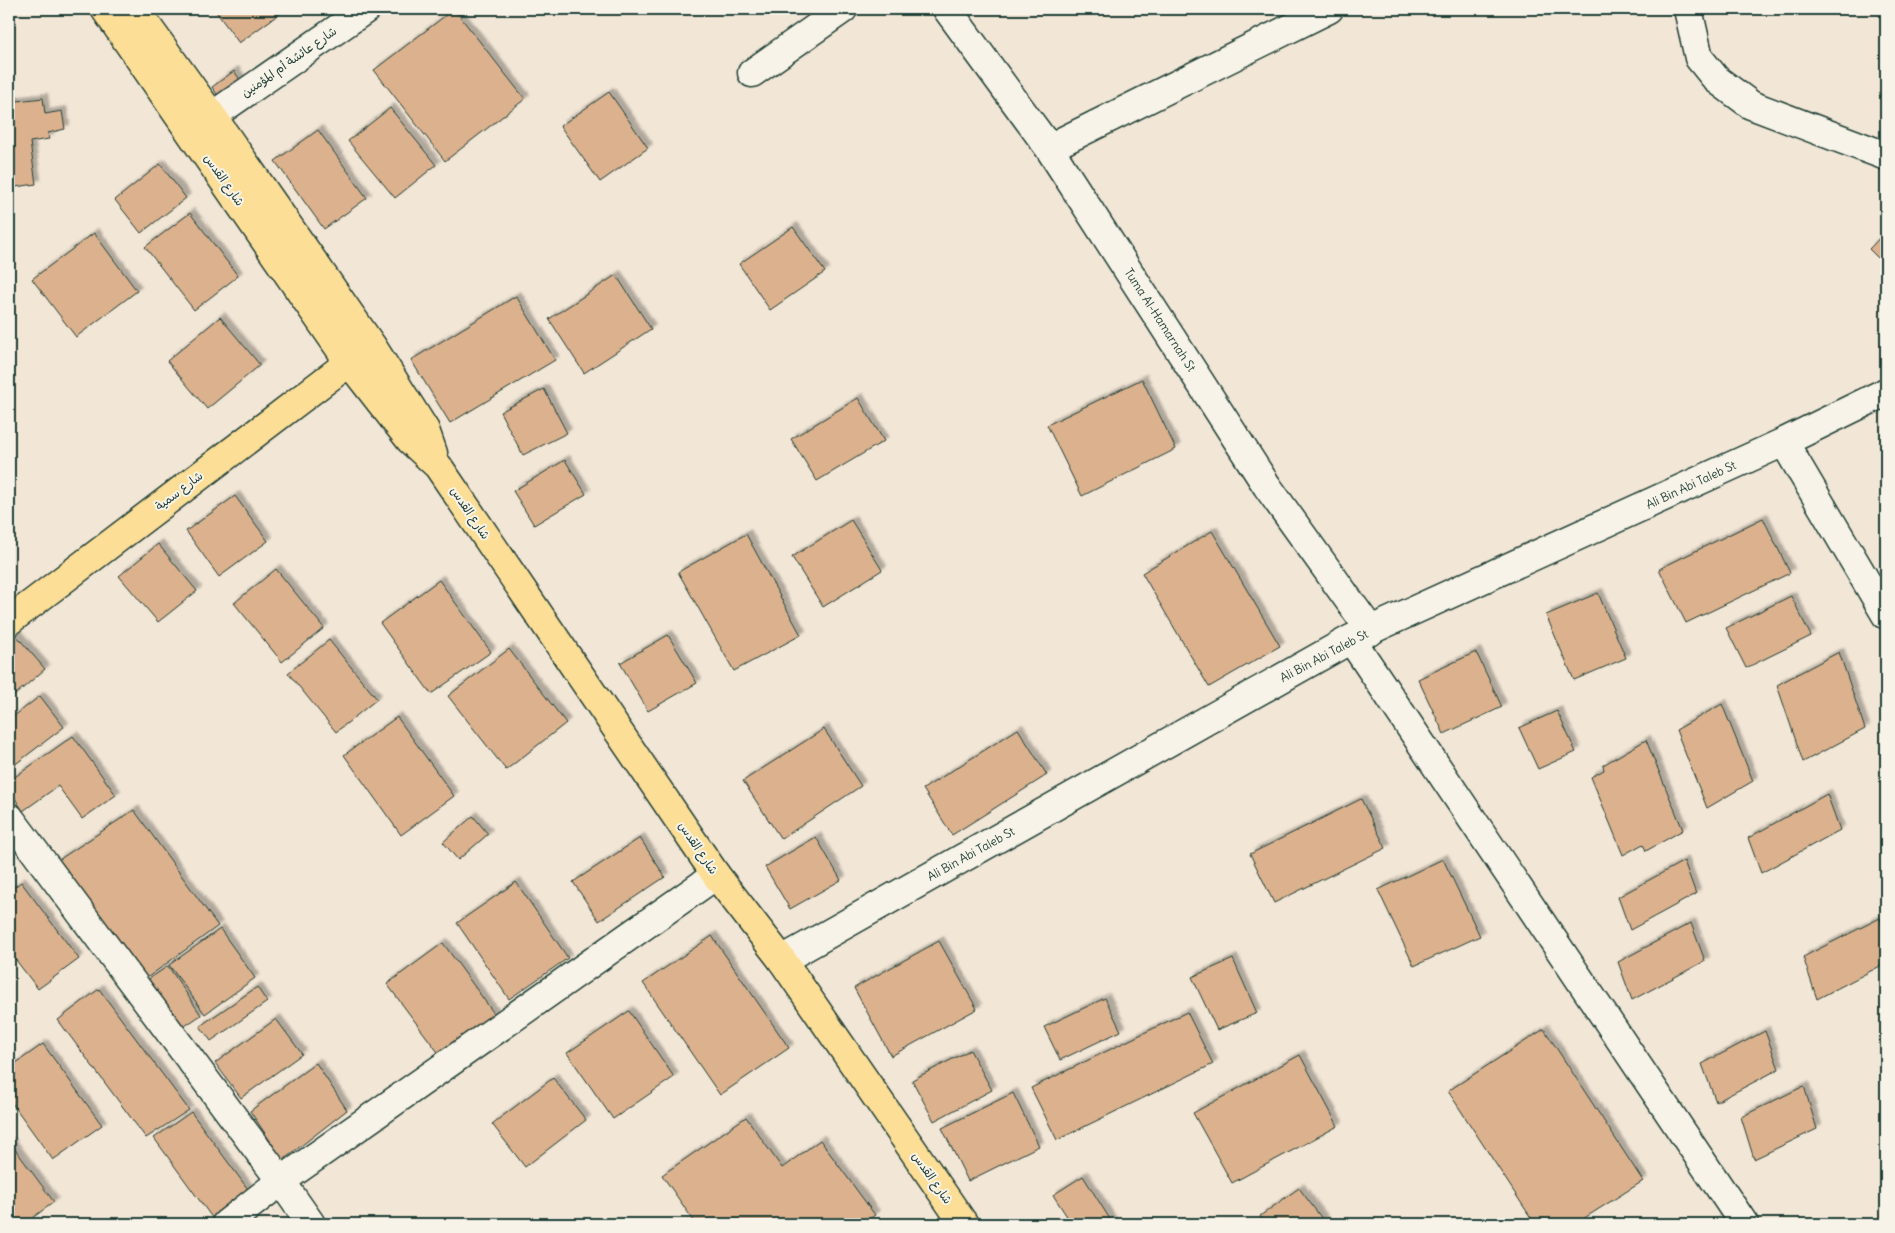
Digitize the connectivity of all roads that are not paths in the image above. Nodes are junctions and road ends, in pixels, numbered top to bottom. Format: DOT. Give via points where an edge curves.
graph roads {
  1 [pos="105,9"];
  2 [pos="135,9"];
  3 [pos="366,9"];
  4 [pos="843,9"];
  5 [pos="947,9"];
  6 [pos="1329,9"];
  7 [pos="1688,9"];
  8 [pos="163,69"];
  9 [pos="752,73"];
  10 [pos="212,116"];
  11 [pos="1049,148"];
  12 [pos="1886,156"];
  13 [pos="372,346"];
  14 [pos="349,362"];
  15 [pos="1886,392"];
  16 [pos="1784,442"];
  17 [pos="438,466"];
  18 [pos="1886,615"];
  19 [pos="9,621"];
  20 [pos="1361,635"];
  21 [pos="9,817"];
  22 [pos="716,875"];
  23 [pos="782,960"];
  24 [pos="281,1181"];
  25 [pos="226,1224"];
  26 [pos="311,1224"];
  27 [pos="964,1224"];
  28 [pos="1744,1224"];
  1 -- 8 [label="main road, شارع القدس"];
  2 -- 8 [label="main road, شارع القدس"];
  3 -- 10 [label="street, شارع عائشة أم المؤمنين"];
  4 -- 9 [label="street"];
  5 -- 11 [label="street, Tuma Al-Hamarnah St"];
  6 -- 11 [label="street"];
  7 -- 12 [label="street" via="1699,58 1716,79 1750,105"];
  8 -- 10 [label="main road, شارع القدس"];
  8 -- 14 [label="main road, شارع القدس"];
  10 -- 13 [label="main road, شارع القدس"];
  11 -- 20 [label="street, Tuma Al-Hamarnah St"];
  13 -- 14 [label="main road, شارع سمية"];
  13 -- 17 [label="main road, شارع القدس" via="425,430"];
  14 -- 17 [label="main road, شارع القدس" via="410,440"];
  14 -- 19 [label="main road, شارع سمية"];
  15 -- 16 [label="street, Ali Bin Abi Taleb St"];
  16 -- 18 [label="street"];
  16 -- 20 [label="street, Ali Bin Abi Taleb St"];
  17 -- 22 [label="main road, شارع القدس"];
  20 -- 23 [label="street, Ali Bin Abi Taleb St"];
  20 -- 28 [label="street, Tuma Al-Hamarnah St"];
  21 -- 24 [label="street"];
  22 -- 23 [label="main road, شارع القدس"];
  22 -- 24 [label="street"];
  23 -- 27 [label="main road, شارع القدس"];
  24 -- 25 [label="street"];
  24 -- 26 [label="street"];
}
